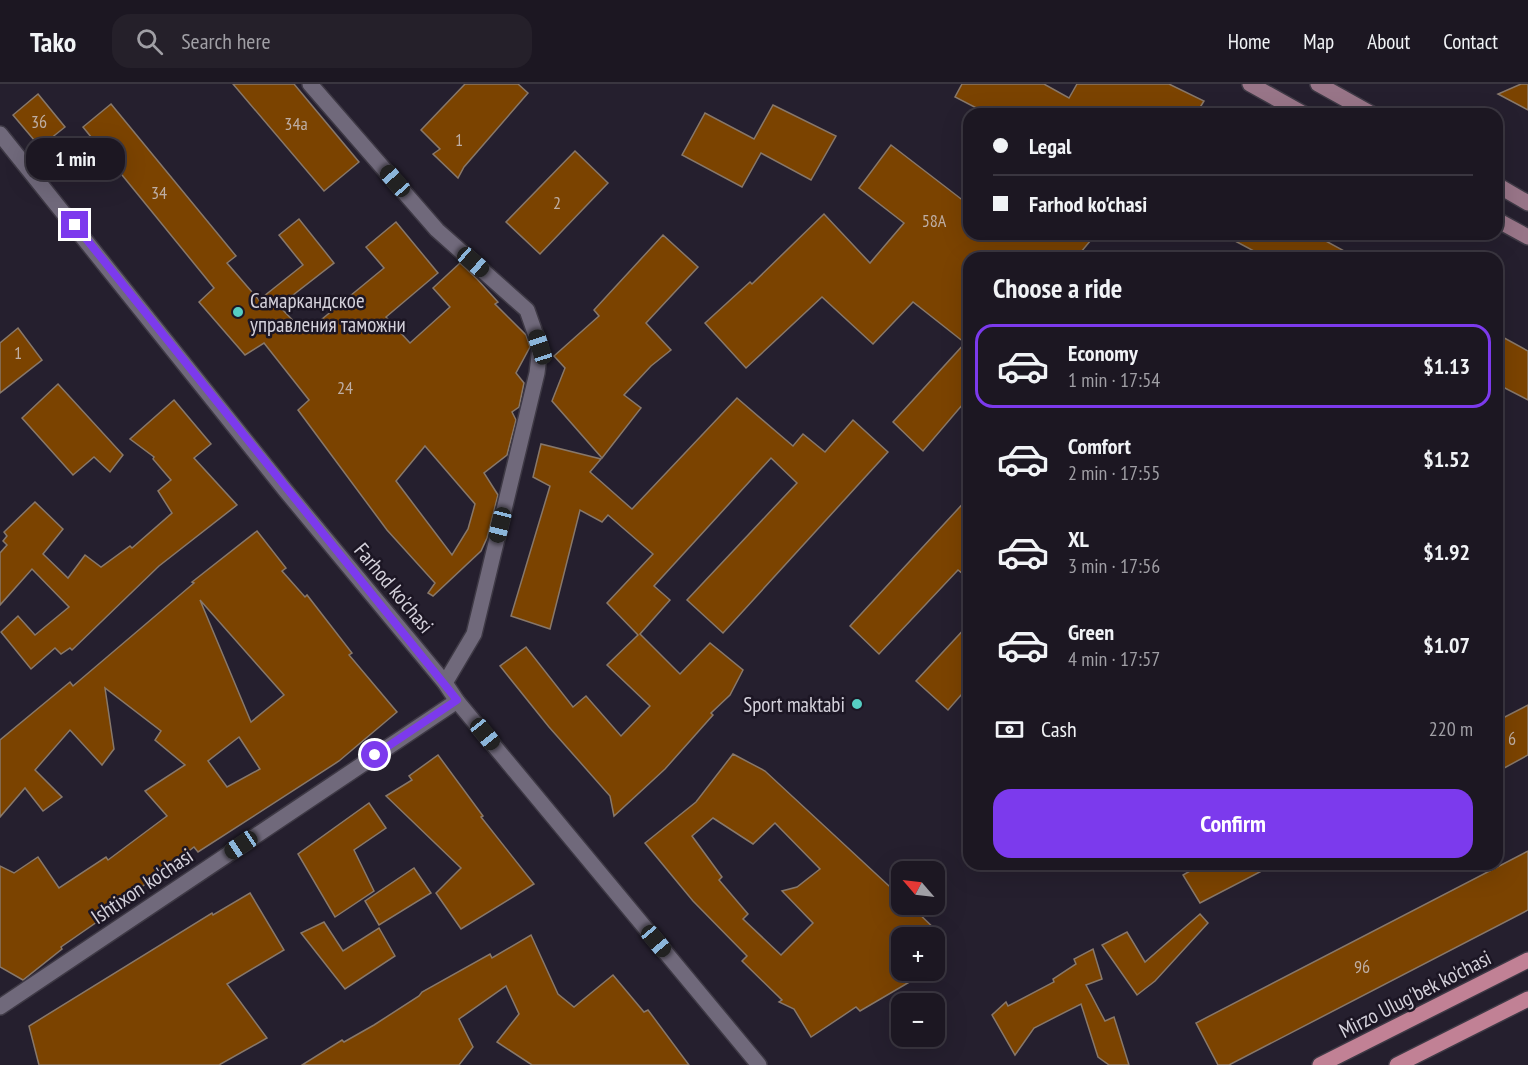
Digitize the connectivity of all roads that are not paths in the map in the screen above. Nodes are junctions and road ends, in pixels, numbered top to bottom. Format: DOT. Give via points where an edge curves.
graph roads {
  1 [pos="310,84"];
  2 [pos="1250,84"];
  3 [pos="1318,84"];
  4 [pos="1293,108"];
  5 [pos="1361,108"];
  6 [pos="0,134"];
  7 [pos="1503,188"];
  8 [pos="1528,203"];
  9 [pos="1503,223"];
  10 [pos="1528,237"];
  11 [pos="445,683"];
  12 [pos="457,700"];
  13 [pos="1528,960"];
  14 [pos="1528,999"];
  15 [pos="0,1007"];
  16 [pos="759,1065"];
  17 [pos="1320,1065"];
  18 [pos="1397,1065"];
  1 -- 11 [label="street" via="437,230 527,310 540,347 474,634"];
  2 -- 4 [label="main road"];
  3 -- 5 [label="main road"];
  6 -- 11 [label="street, Farhod ko'chasi"];
  7 -- 8 [label="main road"];
  9 -- 10 [label="main road"];
  11 -- 12 [label="street, Farhod ko'chasi"];
  12 -- 15 [label="street, Ishtixon ko'chasi"];
  12 -- 16 [label="street, Farhod ko'chasi"];
  13 -- 17 [label="main road, Mirzo Ulug'bek ko'chasi"];
  14 -- 18 [label="main road"];
}
